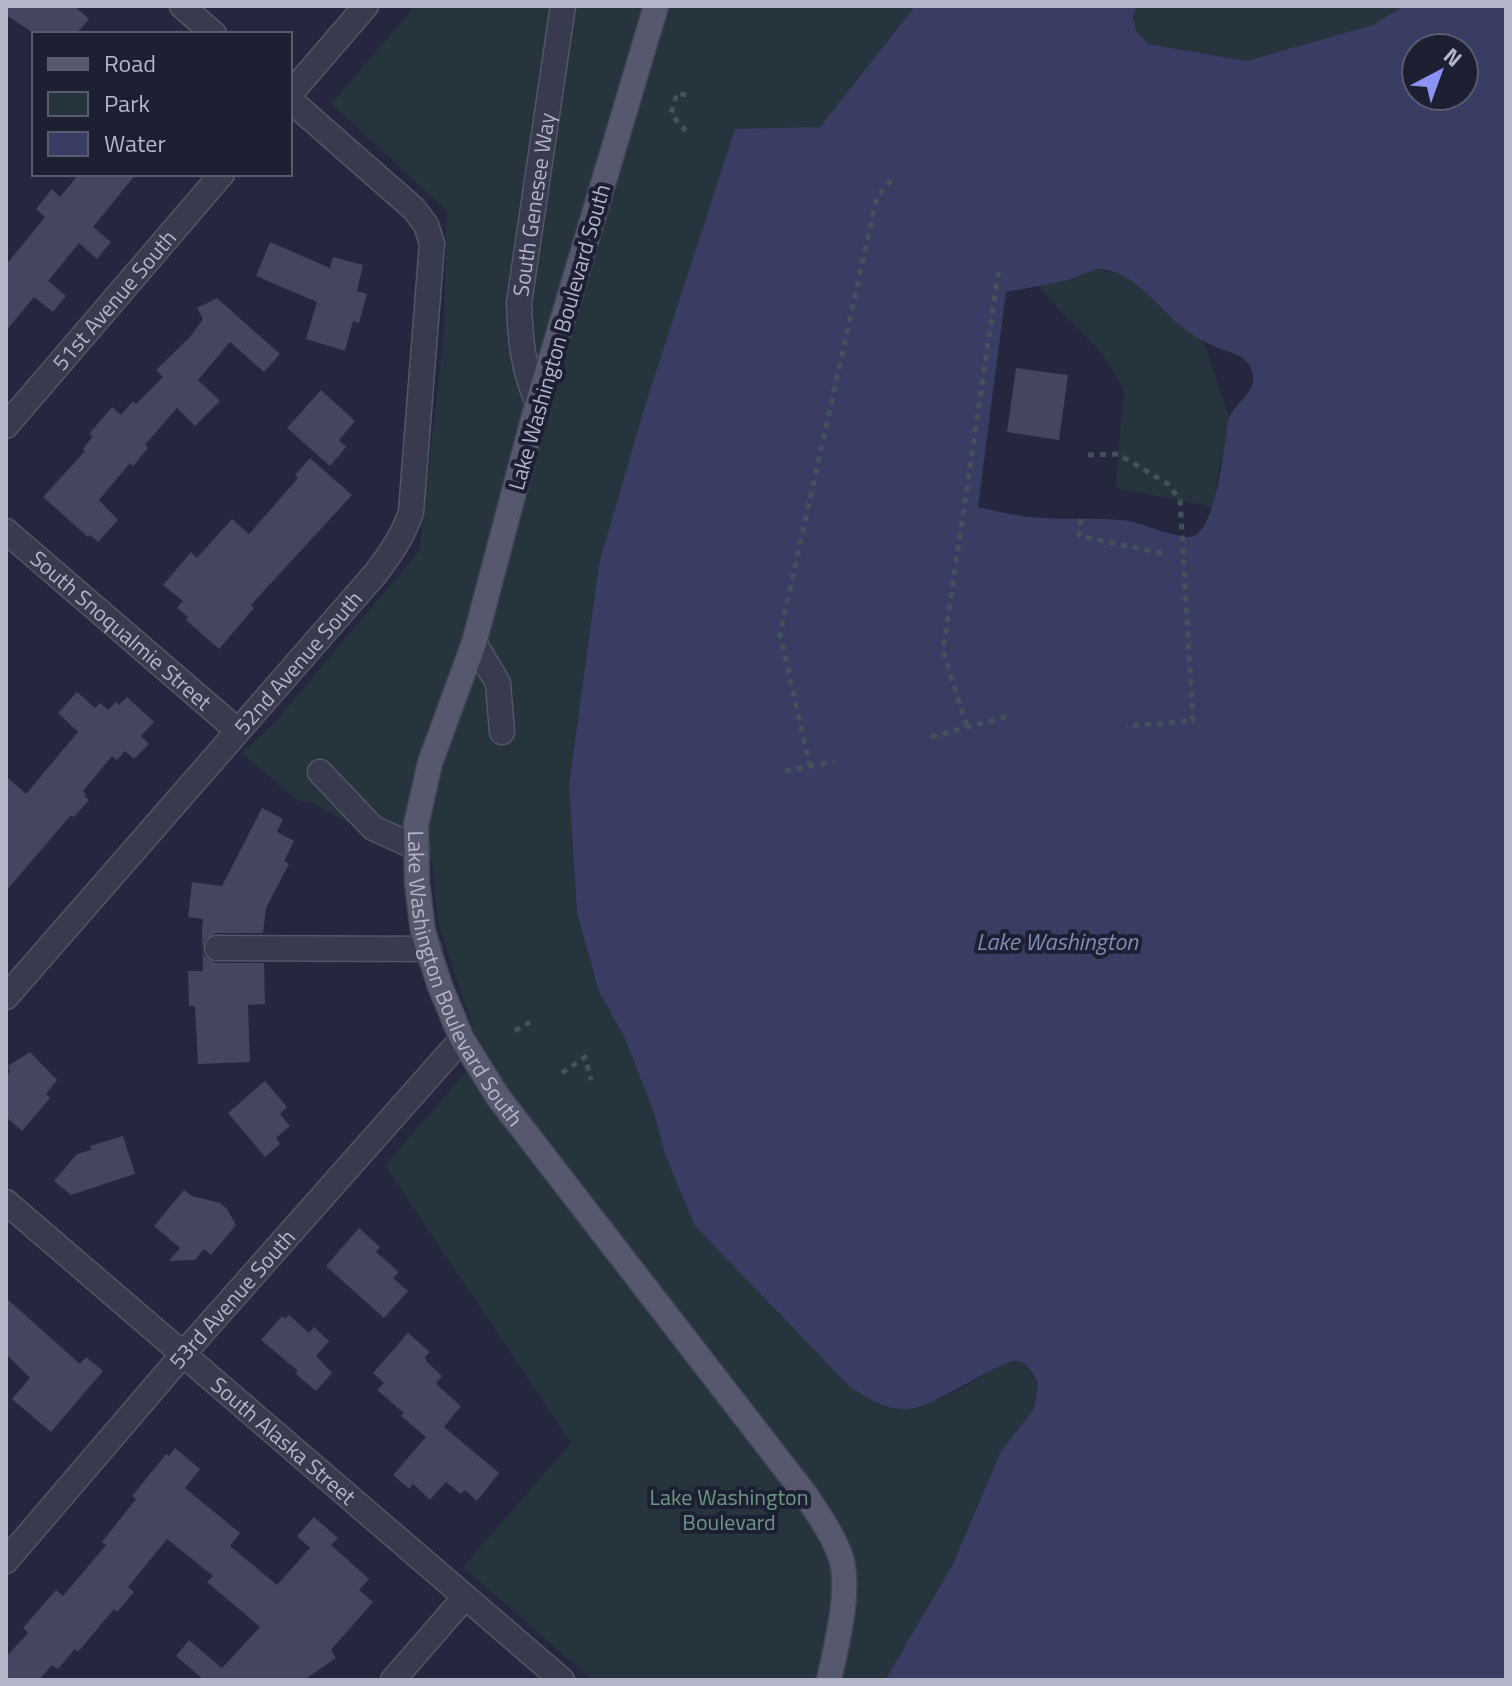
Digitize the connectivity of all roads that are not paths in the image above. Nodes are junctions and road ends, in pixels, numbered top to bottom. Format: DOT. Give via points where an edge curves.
graph roads {
  1 [pos="182,6"];
  2 [pos="366,6"];
  3 [pos="563,6"];
  4 [pos="656,6"];
  5 [pos="212,32"];
  6 [pos="292,95"];
  7 [pos="292,99"];
  8 [pos="220,176"];
  9 [pos="538,403"];
  10 [pos="6,426"];
  11 [pos="6,531"];
  12 [pos="474,643"];
  13 [pos="237,730"];
  14 [pos="502,732"];
  15 [pos="320,772"];
  16 [pos="417,848"];
  17 [pos="217,948"];
  18 [pos="429,949"];
  19 [pos="6,997"];
  20 [pos="462,1039"];
  21 [pos="6,1202"];
  22 [pos="184,1353"];
  23 [pos="6,1561"];
  24 [pos="465,1597"];
  25 [pos="393,1680"];
  26 [pos="562,1680"];
  27 [pos="829,1680"];
  1 -- 5 [label="street"];
  2 -- 6 [label="street"];
  3 -- 9 [label="street, South Genesee Way" via="519,303 526,375"];
  4 -- 9 [label="main road, Lake Washington Boulevard South"];
  7 -- 13 [label="street, 52nd Avenue South" via="414,209 432,243 412,501 393,552"];
  8 -- 10 [label="street, 51st Avenue South"];
  9 -- 12 [label="main road, Lake Washington Boulevard South"];
  11 -- 13 [label="street, South Snoqualmie Street"];
  12 -- 14 [label="street" via="498,683"];
  12 -- 16 [label="main road, Lake Washington Boulevard South" via="430,763 416,825"];
  13 -- 19 [label="street, 52nd Avenue South"];
  15 -- 16 [label="street" via="373,828"];
  16 -- 18 [label="main road, Lake Washington Boulevard South"];
  17 -- 18 [label="street"];
  18 -- 20 [label="main road, Lake Washington Boulevard South"];
  20 -- 22 [label="street, 53rd Avenue South"];
  20 -- 27 [label="main road, Lake Washington Boulevard South" via="498,1097 805,1494 832,1537 842,1558 844,1587"];
  21 -- 22 [label="street, South Alaska Street"];
  22 -- 23 [label="street, 53rd Avenue South"];
  22 -- 24 [label="street, South Alaska Street"];
  24 -- 25 [label="street"];
  24 -- 26 [label="street, South Alaska Street"];
}
